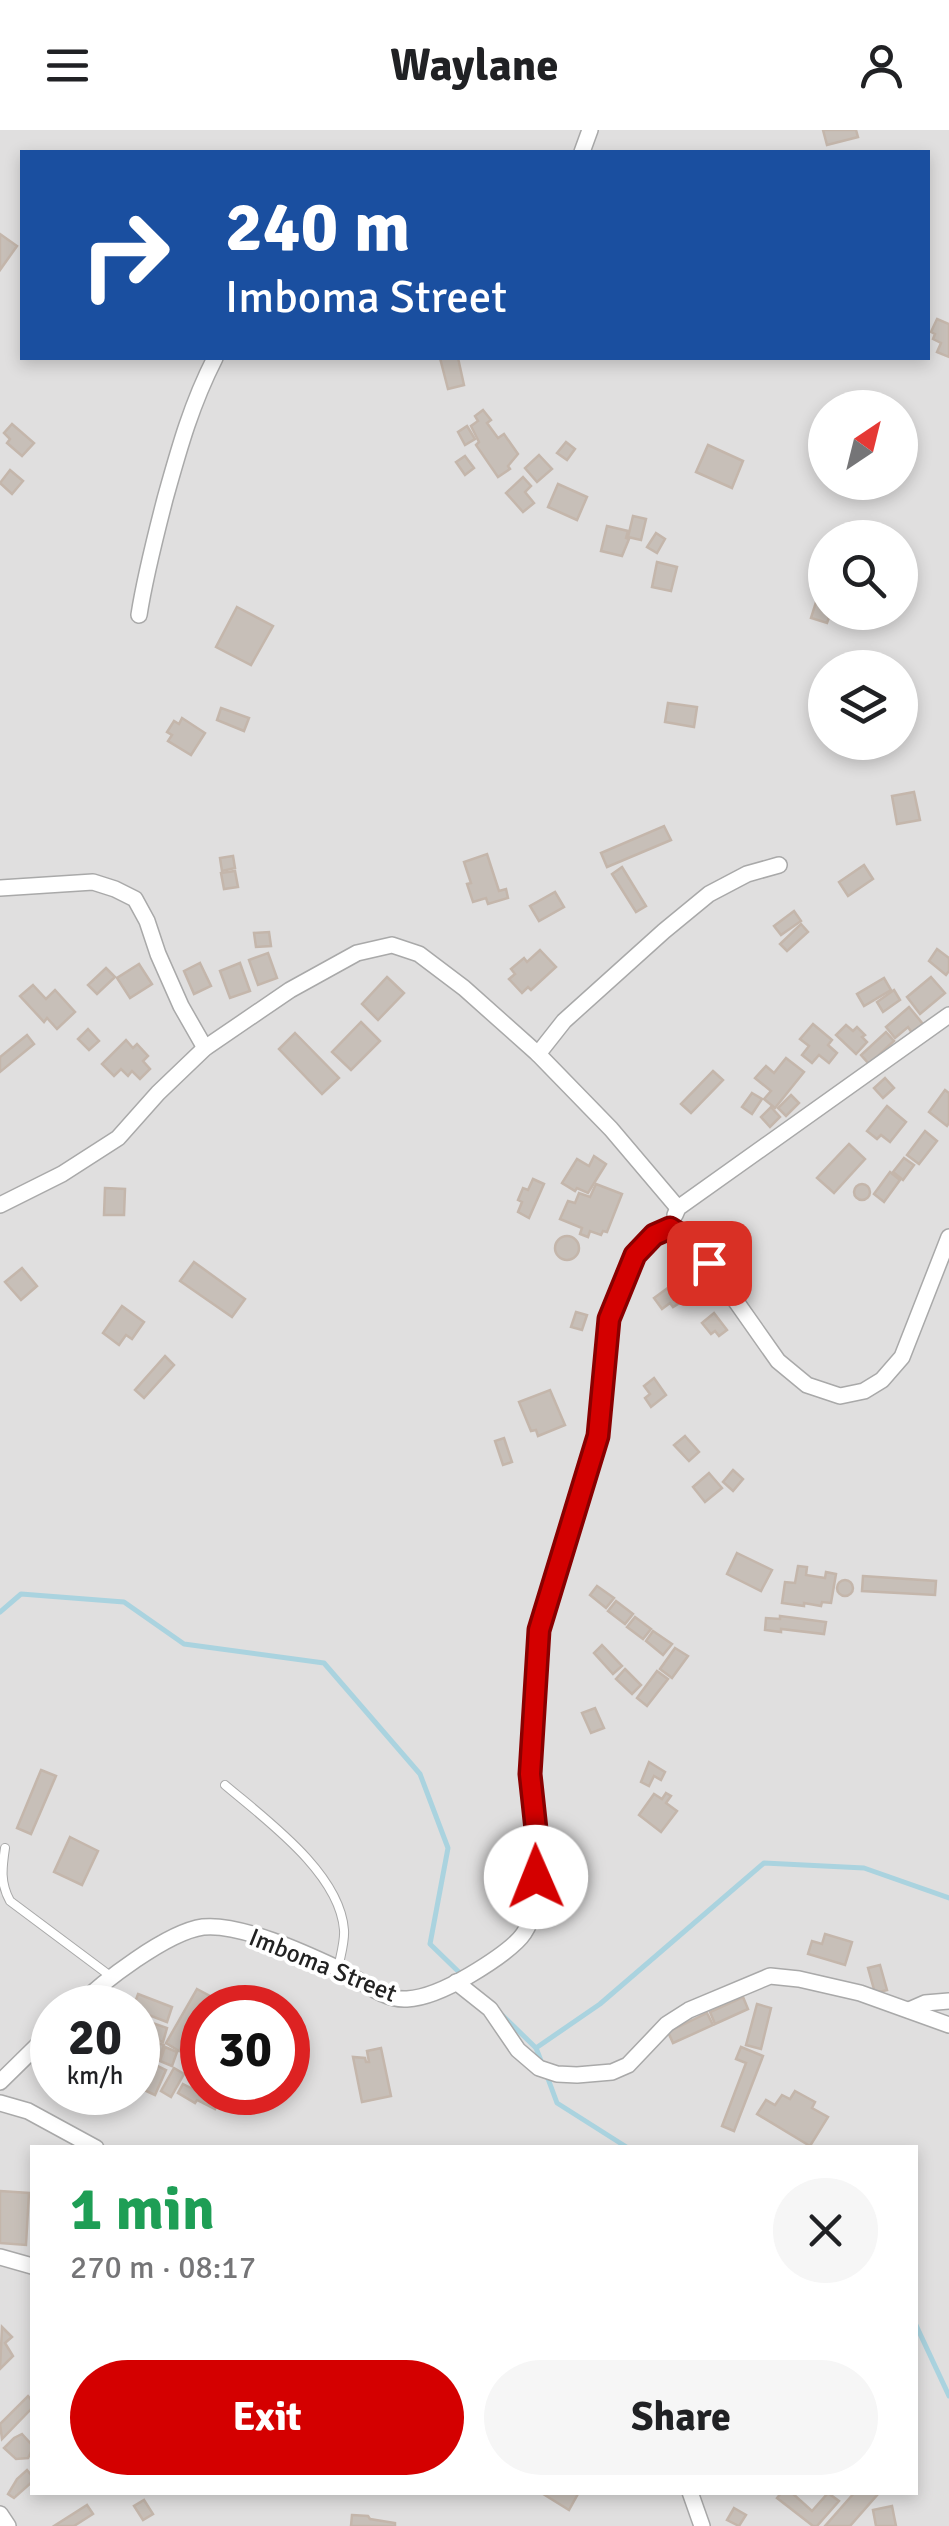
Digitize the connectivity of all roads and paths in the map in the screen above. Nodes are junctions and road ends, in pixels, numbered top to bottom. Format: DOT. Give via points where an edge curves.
graph roads {
  1 [pos="214,360"];
  2 [pos="139,615"];
  3 [pos="779,865"];
  4 [pos="0,888"];
  5 [pos="949,1015"];
  6 [pos="205,1048"];
  7 [pos="538,1054"];
  8 [pos="0,1205"];
  9 [pos="678,1208"];
  10 [pos="670,1228"];
  11 [pos="949,1237"];
  12 [pos="225,1785"];
  13 [pos="5,1848"];
  14 [pos="338,1969"];
  15 [pos="113,1978"];
  16 [pos="460,1980"];
  17 [pos="104,1985"];
  18 [pos="949,2001"];
  19 [pos="909,2010"];
  20 [pos="949,2025"];
  21 [pos="30,2053"];
  22 [pos="0,2082"];
  23 [pos="0,2102"];
  24 [pos="90,2145"];
  25 [pos="0,2256"];
  26 [pos="30,2265"];
  27 [pos="691,2495"];
  28 [pos="0,2514"];
  29 [pos="8,2526"];
  30 [pos="702,2526"];
  1 -- 2 [label="street" via="184,432"];
  3 -- 7 [label="street" via="710,894 564,1022"];
  4 -- 6 [label="street" via="92,882 135,899"];
  5 -- 9 [label="street"];
  6 -- 7 [label="street" via="356,953 392,945 419,954 450,977"];
  6 -- 8 [label="street" via="118,1138"];
  7 -- 9 [label="street"];
  9 -- 10 [label="street"];
  10 -- 11 [label="street" via="709,1263 778,1361 807,1385 840,1396 873,1386 902,1357"];
  10 -- 16 [label="street, Imboma Street" via="635,1255 609,1319 598,1436 539,1630 530,1774 538,1848 535,1906 522,1936"];
  12 -- 14 [label="lane" via="297,1846 332,1889 344,1929"];
  13 -- 15 [label="lane" via="3,1889 10,1900"];
  14 -- 15 [label="street, Imboma Street" via="256,1935 202,1927 148,1952"];
  14 -- 16 [label="street, Imboma Street" via="406,2000"];
  15 -- 17 [label="street, Imboma Street"];
  16 -- 19 [label="street" via="518,2050 556,2074 628,2065 688,2010 770,1976"];
  18 -- 19 [label="street"];
  19 -- 20 [label="street"];
  21 -- 22 [label="street"];
  23 -- 24 [label="street"];
  25 -- 26 [label="street"];
  27 -- 30 [label="street"];
  28 -- 29 [label="street"];
}
